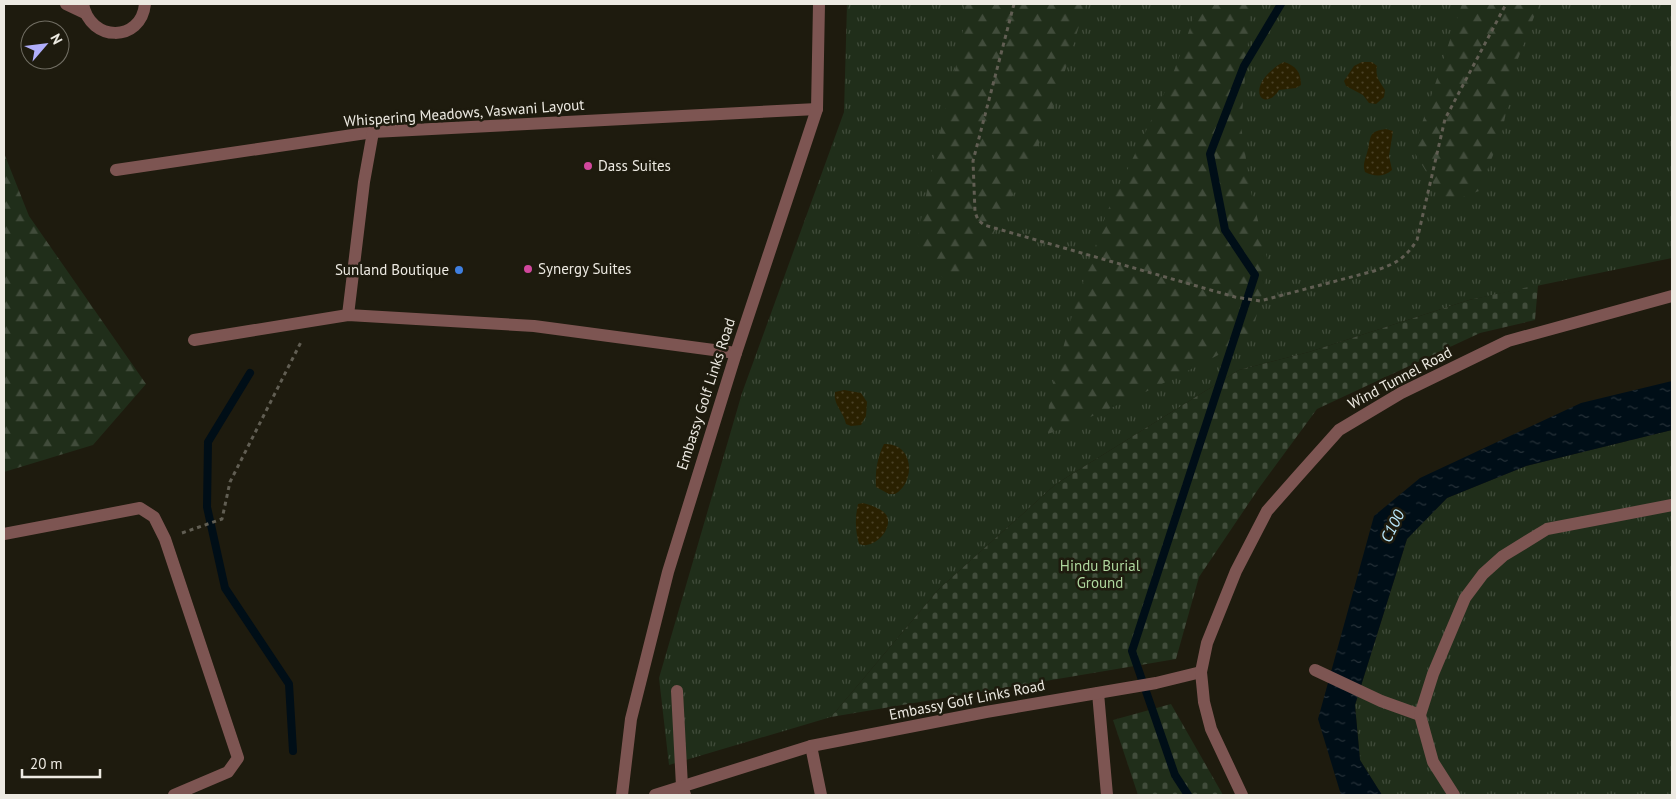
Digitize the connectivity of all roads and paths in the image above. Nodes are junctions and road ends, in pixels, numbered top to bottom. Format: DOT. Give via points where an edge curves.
graph roads {
  1 [pos="66,4"];
  2 [pos="145,4"];
  3 [pos="819,4"];
  4 [pos="1014,4"];
  5 [pos="1506,4"];
  6 [pos="84,8"];
  7 [pos="817,109"];
  8 [pos="373,132"];
  9 [pos="116,170"];
  10 [pos="1672,296"];
  11 [pos="348,315"];
  12 [pos="311,321"];
  13 [pos="194,340"];
  14 [pos="736,353"];
  15 [pos="1672,505"];
  16 [pos="4,534"];
  17 [pos="165,539"];
  18 [pos="1315,670"];
  19 [pos="1201,672"];
  20 [pos="677,691"];
  21 [pos="1098,693"];
  22 [pos="1420,715"];
  23 [pos="811,746"];
  24 [pos="683,791"];
  25 [pos="174,795"];
  26 [pos="622,795"];
  27 [pos="654,795"];
  28 [pos="821,795"];
  29 [pos="1107,795"];
  30 [pos="1242,795"];
  31 [pos="1454,795"];
  1 -- 6 [label="street"];
  2 -- 6 [label="street" via="134,26 115,33 97,28"];
  3 -- 7 [label="street, Embassy Golf Links Road"];
  4 -- 5 [label="path" via="973,161 978,220 984,225 1235,297 1260,301 1374,271 1408,254 1417,240 1445,118"];
  7 -- 8 [label="street, Whispering Meadows, Vaswani Layout"];
  7 -- 14 [label="street, Embassy Golf Links Road"];
  8 -- 9 [label="street, Whispering Meadows, Vaswani Layout"];
  8 -- 11 [label="street"];
  10 -- 19 [label="street, Wind Tunnel Road" via="1508,341 1401,393 1340,430 1267,512 1236,571 1207,643"];
  11 -- 12 [label="street"];
  11 -- 14 [label="street" via="534,326"];
  12 -- 13 [label="street"];
  12 -- 17 [label="path" via="230,482 222,518"];
  14 -- 26 [label="street, Embassy Golf Links Road" via="670,563 647,649 631,719"];
  15 -- 22 [label="street" via="1547,530 1503,556 1482,574 1465,598 1433,674"];
  16 -- 17 [label="street" via="140,508 154,517"];
  17 -- 25 [label="street" via="238,758 228,772"];
  18 -- 22 [label="street"];
  19 -- 21 [label="street, Embassy Golf Links Road"];
  19 -- 30 [label="street, Wind Tunnel Road" via="1211,729"];
  20 -- 24 [label="street"];
  21 -- 23 [label="street, Embassy Golf Links Road"];
  21 -- 29 [label="street"];
  22 -- 31 [label="street" via="1433,762"];
  23 -- 24 [label="street, Embassy Golf Links Road"];
  23 -- 28 [label="street"];
  24 -- 27 [label="street, Embassy Golf Links Road"];
}
